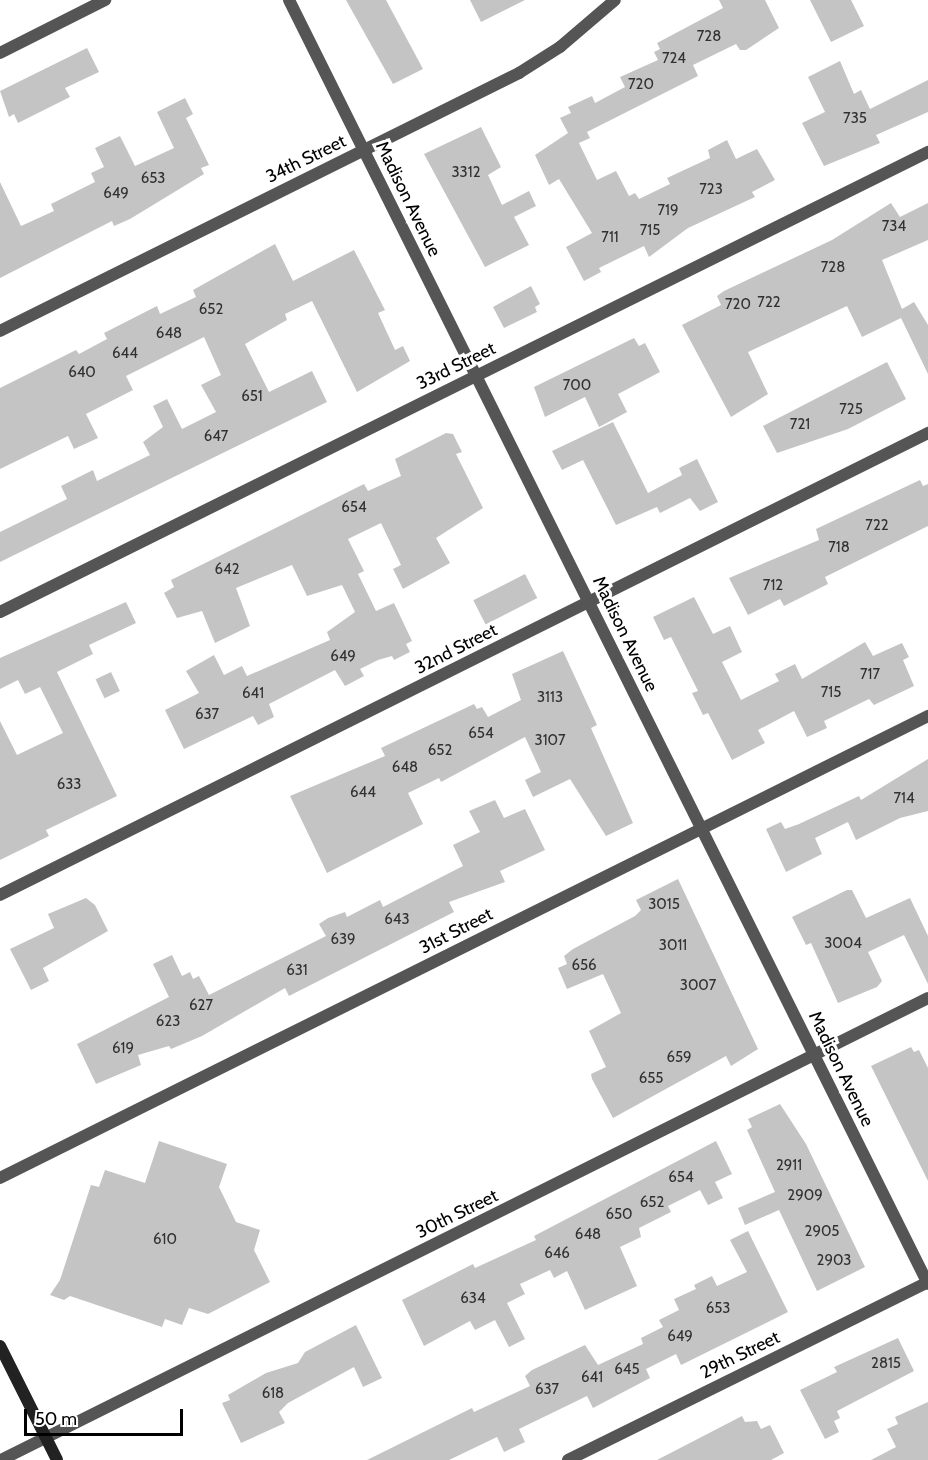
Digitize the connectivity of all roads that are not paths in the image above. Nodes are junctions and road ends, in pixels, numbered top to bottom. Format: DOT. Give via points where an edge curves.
graph roads {
  1 [pos="105,0"];
  2 [pos="289,0"];
  3 [pos="615,0"];
  4 [pos="0,52"];
  5 [pos="364,151"];
  6 [pos="928,152"];
  7 [pos="0,331"];
  8 [pos="476,377"];
  9 [pos="928,433"];
  10 [pos="589,602"];
  11 [pos="0,612"];
  12 [pos="928,716"];
  13 [pos="701,829"];
  14 [pos="0,896"];
  15 [pos="928,998"];
  16 [pos="815,1055"];
  17 [pos="0,1178"];
  18 [pos="928,1283"];
  19 [pos="0,1346"];
  20 [pos="46,1438"];
  21 [pos="1,1460"];
  22 [pos="57,1460"];
  23 [pos="568,1460"];
  1 -- 4 [label="street"];
  2 -- 5 [label="street, Madison Avenue"];
  3 -- 5 [label="street, 34th Street" via="560,47 519,73"];
  5 -- 7 [label="street, 34th Street"];
  5 -- 8 [label="street, Madison Avenue"];
  6 -- 8 [label="street, 33rd Street"];
  8 -- 10 [label="street, Madison Avenue"];
  8 -- 11 [label="street, 33rd Street"];
  9 -- 10 [label="street, 32nd Street"];
  10 -- 13 [label="street, Madison Avenue"];
  10 -- 14 [label="street, 32nd Street"];
  12 -- 13 [label="street, 31st Street"];
  13 -- 16 [label="street, Madison Avenue"];
  13 -- 17 [label="street, 31st Street"];
  15 -- 16 [label="street, 30th Street"];
  16 -- 18 [label="street, Madison Avenue"];
  16 -- 20 [label="street, 30th Street"];
  18 -- 23 [label="street, 29th Street"];
  19 -- 20 [label="main road"];
  20 -- 21 [label="street, 30th Street"];
  20 -- 22 [label="main road"];
}
